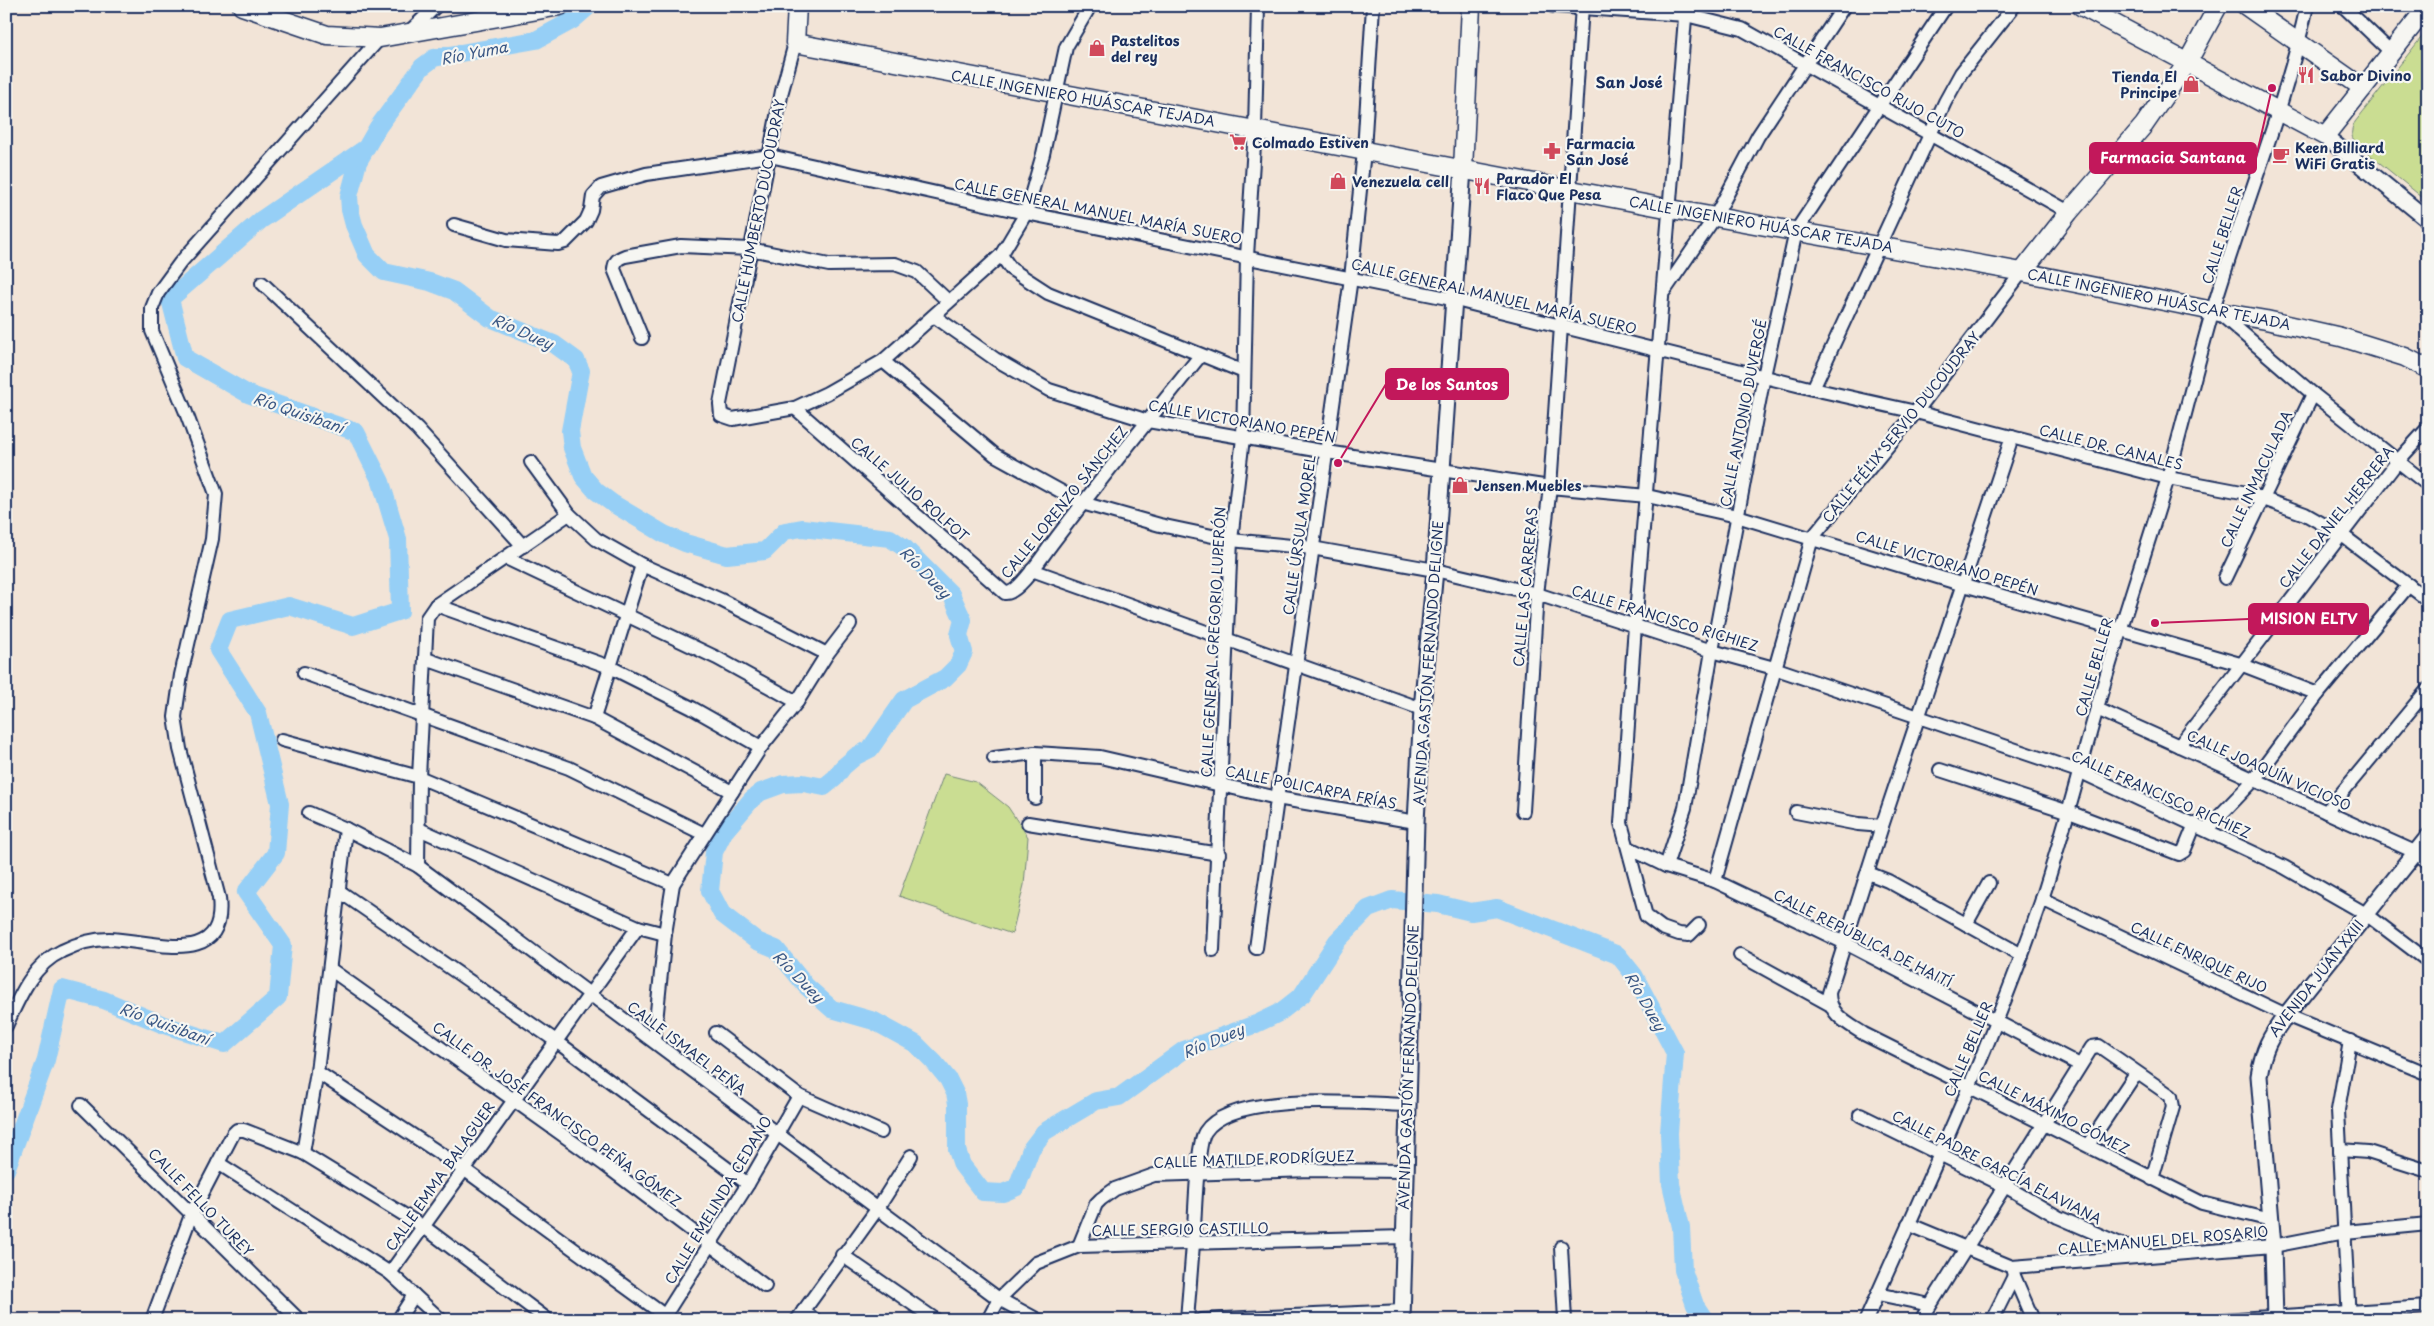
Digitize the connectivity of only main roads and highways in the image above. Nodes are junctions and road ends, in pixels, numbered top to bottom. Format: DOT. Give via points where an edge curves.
graph roads {
  1 [pos="242,6"];
  2 [pos="560,6"];
  3 [pos="797,6"];
  4 [pos="1471,6"];
  5 [pos="2080,6"];
  6 [pos="2218,6"];
  7 [pos="2246,6"];
  8 [pos="2428,6"];
  9 [pos="794,43"];
  10 [pos="2187,63"];
  11 [pos="2363,88"];
  12 [pos="1463,169"];
  13 [pos="2022,272"];
  14 [pos="2428,369"];
  1 -- 2 [label="main road" via="327,35 380,38"];
  3 -- 9 [label="main road, CALLE HUMBERTO DUCOUDRAY"];
  4 -- 12 [label="main road, AVENIDA GASTÓN FERNANDO DELIGNE"];
  5 -- 10 [label="main road"];
  6 -- 10 [label="main road, CALLE FÉLIX SERVIO DUCOUDRAY"];
  7 -- 11 [label="main road"];
  8 -- 11 [label="main road"];
  9 -- 12 [label="main road, CALLE INGENIERO HUÁSCAR TEJADA"];
  10 -- 11 [label="main road" via="2325,136"];
  10 -- 13 [label="main road, CALLE FÉLIX SERVIO DUCOUDRAY" via="2144,125"];
  12 -- 13 [label="main road, CALLE INGENIERO HUÁSCAR TEJADA"];
  13 -- 14 [label="main road, CALLE INGENIERO HUÁSCAR TEJADA" via="2341,337 2405,357"];
}
